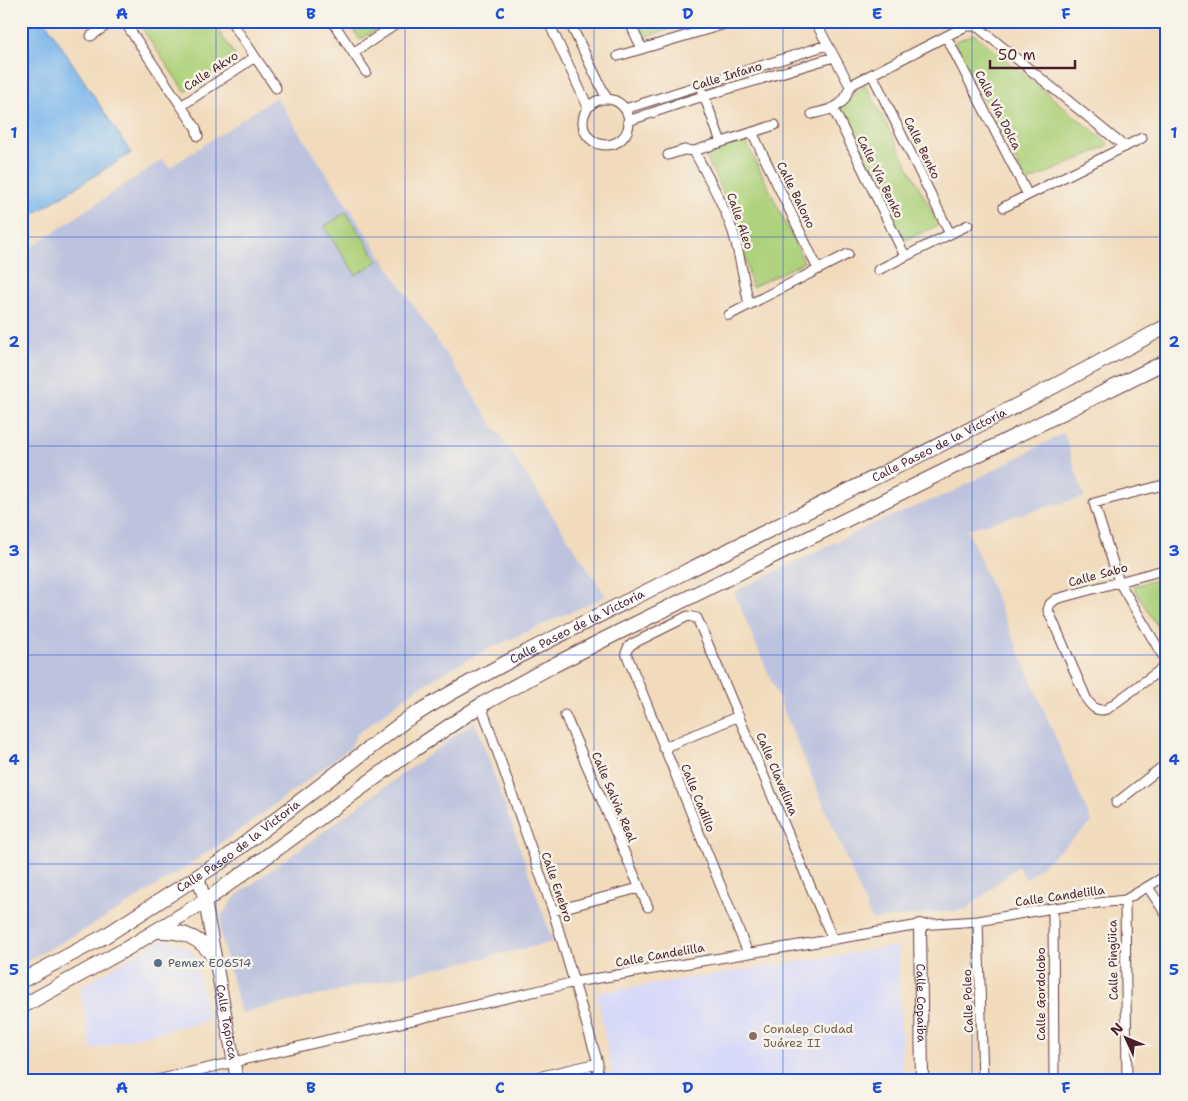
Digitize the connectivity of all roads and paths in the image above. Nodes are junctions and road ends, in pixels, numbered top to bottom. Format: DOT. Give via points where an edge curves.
graph roads {
  1 [pos="113,21"];
  2 [pos="124,21"];
  3 [pos="230,21"];
  4 [pos="332,21"];
  5 [pos="401,21"];
  6 [pos="548,21"];
  7 [pos="569,21"];
  8 [pos="628,21"];
  9 [pos="735,21"];
  10 [pos="815,21"];
  11 [pos="723,23"];
  12 [pos="91,36"];
  13 [pos="946,36"];
  14 [pos="827,44"];
  15 [pos="642,49"];
  16 [pos="353,53"];
  17 [pos="618,56"];
  18 [pos="255,57"];
  19 [pos="834,57"];
  20 [pos="366,72"];
  21 [pos="872,74"];
  22 [pos="700,85"];
  23 [pos="850,86"];
  24 [pos="276,88"];
  25 [pos="704,96"];
  26 [pos="607,99"];
  27 [pos="181,106"];
  28 [pos="588,107"];
  29 [pos="833,108"];
  30 [pos="625,109"];
  31 [pos="812,114"];
  32 [pos="628,121"];
  33 [pos="775,124"];
  34 [pos="752,132"];
  35 [pos="198,136"];
  36 [pos="1142,138"];
  37 [pos="721,142"];
  38 [pos="1124,147"];
  39 [pos="694,151"];
  40 [pos="668,155"];
  41 [pos="1028,195"];
  42 [pos="1004,207"];
  43 [pos="968,225"];
  44 [pos="950,234"];
  45 [pos="848,254"];
  46 [pos="905,256"];
  47 [pos="818,269"];
  48 [pos="878,270"];
  49 [pos="749,305"];
  50 [pos="729,315"];
  51 [pos="1167,326"];
  52 [pos="1167,361"];
  53 [pos="1167,484"];
  54 [pos="1167,569"];
  55 [pos="1119,582"];
  56 [pos="626,653"];
  57 [pos="1167,664"];
  58 [pos="481,705"];
  59 [pos="565,715"];
  60 [pos="739,716"];
  61 [pos="663,748"];
  62 [pos="1167,763"];
  63 [pos="1116,803"];
  64 [pos="1167,875"];
  65 [pos="198,877"];
  66 [pos="1148,887"];
  67 [pos="639,888"];
  68 [pos="1125,900"];
  69 [pos="205,901"];
  70 [pos="648,907"];
  71 [pos="1053,908"];
  72 [pos="552,911"];
  73 [pos="1167,916"];
  74 [pos="978,921"];
  75 [pos="920,925"];
  76 [pos="156,931"];
  77 [pos="833,940"];
  78 [pos="748,952"];
  79 [pos="214,958"];
  80 [pos="21,980"];
  81 [pos="575,982"];
  82 [pos="21,1007"];
  83 [pos="232,1062"];
  84 [pos="598,1063"];
  85 [pos="157,1080"];
  86 [pos="237,1080"];
  87 [pos="525,1080"];
  88 [pos="597,1080"];
  89 [pos="922,1080"];
  90 [pos="983,1080"];
  91 [pos="1054,1080"];
  92 [pos="1127,1080"];
  1 -- 12 [label="street"];
  2 -- 27 [label="street, Calle Akvo"];
  3 -- 18 [label="street, Calle Akvo"];
  4 -- 16 [label="street"];
  5 -- 16 [label="street"];
  6 -- 28 [label="street"];
  7 -- 26 [label="street"];
  8 -- 15 [label="street"];
  9 -- 11 [label="street"];
  10 -- 14 [label="street"];
  11 -- 15 [label="street"];
  13 -- 21 [label="street"];
  13 -- 38 [label="street" via="966,26 979,28"];
  13 -- 41 [label="street, Calle Vía Dolca"];
  14 -- 19 [label="street"];
  14 -- 22 [label="street, Calle Infano"];
  15 -- 17 [label="street"];
  16 -- 20 [label="street"];
  18 -- 24 [label="street, Calle Akvo"];
  18 -- 27 [label="street, Calle Akvo"];
  19 -- 23 [label="street"];
  19 -- 25 [label="street, Calle Infano"];
  21 -- 23 [label="street"];
  21 -- 44 [label="street, Calle Benko"];
  22 -- 25 [label="street"];
  22 -- 30 [label="street, Calle Infano"];
  23 -- 29 [label="street" via="842,102"];
  25 -- 32 [label="street, Calle Infano"];
  25 -- 37 [label="street"];
  26 -- 28 [label="street"];
  26 -- 30 [label="street" via="616,101"];
  27 -- 35 [label="street, Calle Akvo"];
  28 -- 32 [label="street" via="583,124 587,135 595,142 607,145 618,141 626,132"];
  29 -- 31 [label="street"];
  29 -- 46 [label="street, Calle Vía Benko"];
  30 -- 32 [label="street"];
  33 -- 34 [label="street"];
  34 -- 37 [label="street"];
  34 -- 47 [label="street, Calle Balono"];
  36 -- 38 [label="street"];
  37 -- 39 [label="street"];
  38 -- 41 [label="street"];
  39 -- 40 [label="street" via="684,150"];
  39 -- 49 [label="street, Calle Aleo" via="732,232"];
  41 -- 42 [label="street"];
  43 -- 44 [label="street"];
  44 -- 46 [label="street"];
  45 -- 47 [label="street"];
  46 -- 48 [label="street"];
  47 -- 49 [label="street"];
  49 -- 50 [label="street"];
  51 -- 65 [label="main road, Calle Paseo de la Victoria" via="1035,397 471,681 406,720"];
  52 -- 58 [label="main road, Calle Paseo de la Victoria" via="582,651"];
  53 -- 55 [label="street" via="1094,504"];
  54 -- 55 [label="street, Calle Sabo"];
  55 -- 57 [label="street"];
  55 -- 57 [label="street, Calle Sabo" via="1056,599 1048,610 1087,700 1093,708 1107,709"];
  56 -- 60 [label="street, Calle Clavellina" via="632,644 688,616 697,618"];
  56 -- 61 [label="street, Calle Cadillo"];
  58 -- 69 [label="main road, Calle Paseo de la Victoria" via="409,753"];
  58 -- 72 [label="street, Calle Enebro"];
  59 -- 67 [label="street, Calle Salvia Real"];
  60 -- 61 [label="street"];
  60 -- 77 [label="street, Calle Clavellina"];
  61 -- 78 [label="street, Calle Cadillo"];
  62 -- 63 [label="street"];
  64 -- 66 [label="street, Calle Candelilla"];
  65 -- 69 [label="street, Calle Tapioca"];
  65 -- 80 [label="main road, Calle Paseo de la Victoria" via="105,936"];
  66 -- 68 [label="street, Calle Candelilla"];
  66 -- 73 [label="street"];
  67 -- 70 [label="street, Calle Salvia Real"];
  67 -- 72 [label="street"];
  68 -- 71 [label="street, Calle Candelilla"];
  68 -- 92 [label="street, Calle Pingüica"];
  69 -- 76 [label="main road, Calle Paseo de la Victoria"];
  69 -- 79 [label="street, Calle Tapioca"];
  71 -- 74 [label="street, Calle Candelilla"];
  71 -- 91 [label="street, Calle Gordolobo"];
  72 -- 81 [label="street, Calle Enebro"];
  74 -- 75 [label="street, Calle Candelilla"];
  74 -- 90 [label="street, Calle Poleo"];
  75 -- 77 [label="street, Calle Candelilla"];
  75 -- 89 [label="street, Calle Copaiba"];
  76 -- 79 [label="main road" via="171,930 185,934 207,946"];
  76 -- 82 [label="main road, Calle Paseo de la Victoria"];
  77 -- 78 [label="street, Calle Candelilla"];
  78 -- 81 [label="street, Calle Candelilla"];
  79 -- 83 [label="street, Calle Tapioca"];
  81 -- 83 [label="street, Calle Candelilla"];
  81 -- 84 [label="street, Calle Enebro"];
  83 -- 85 [label="street, Calle Candelilla"];
  83 -- 86 [label="street, Calle Tapioca"];
  84 -- 87 [label="street"];
  84 -- 88 [label="street, Calle Enebro"];
}
